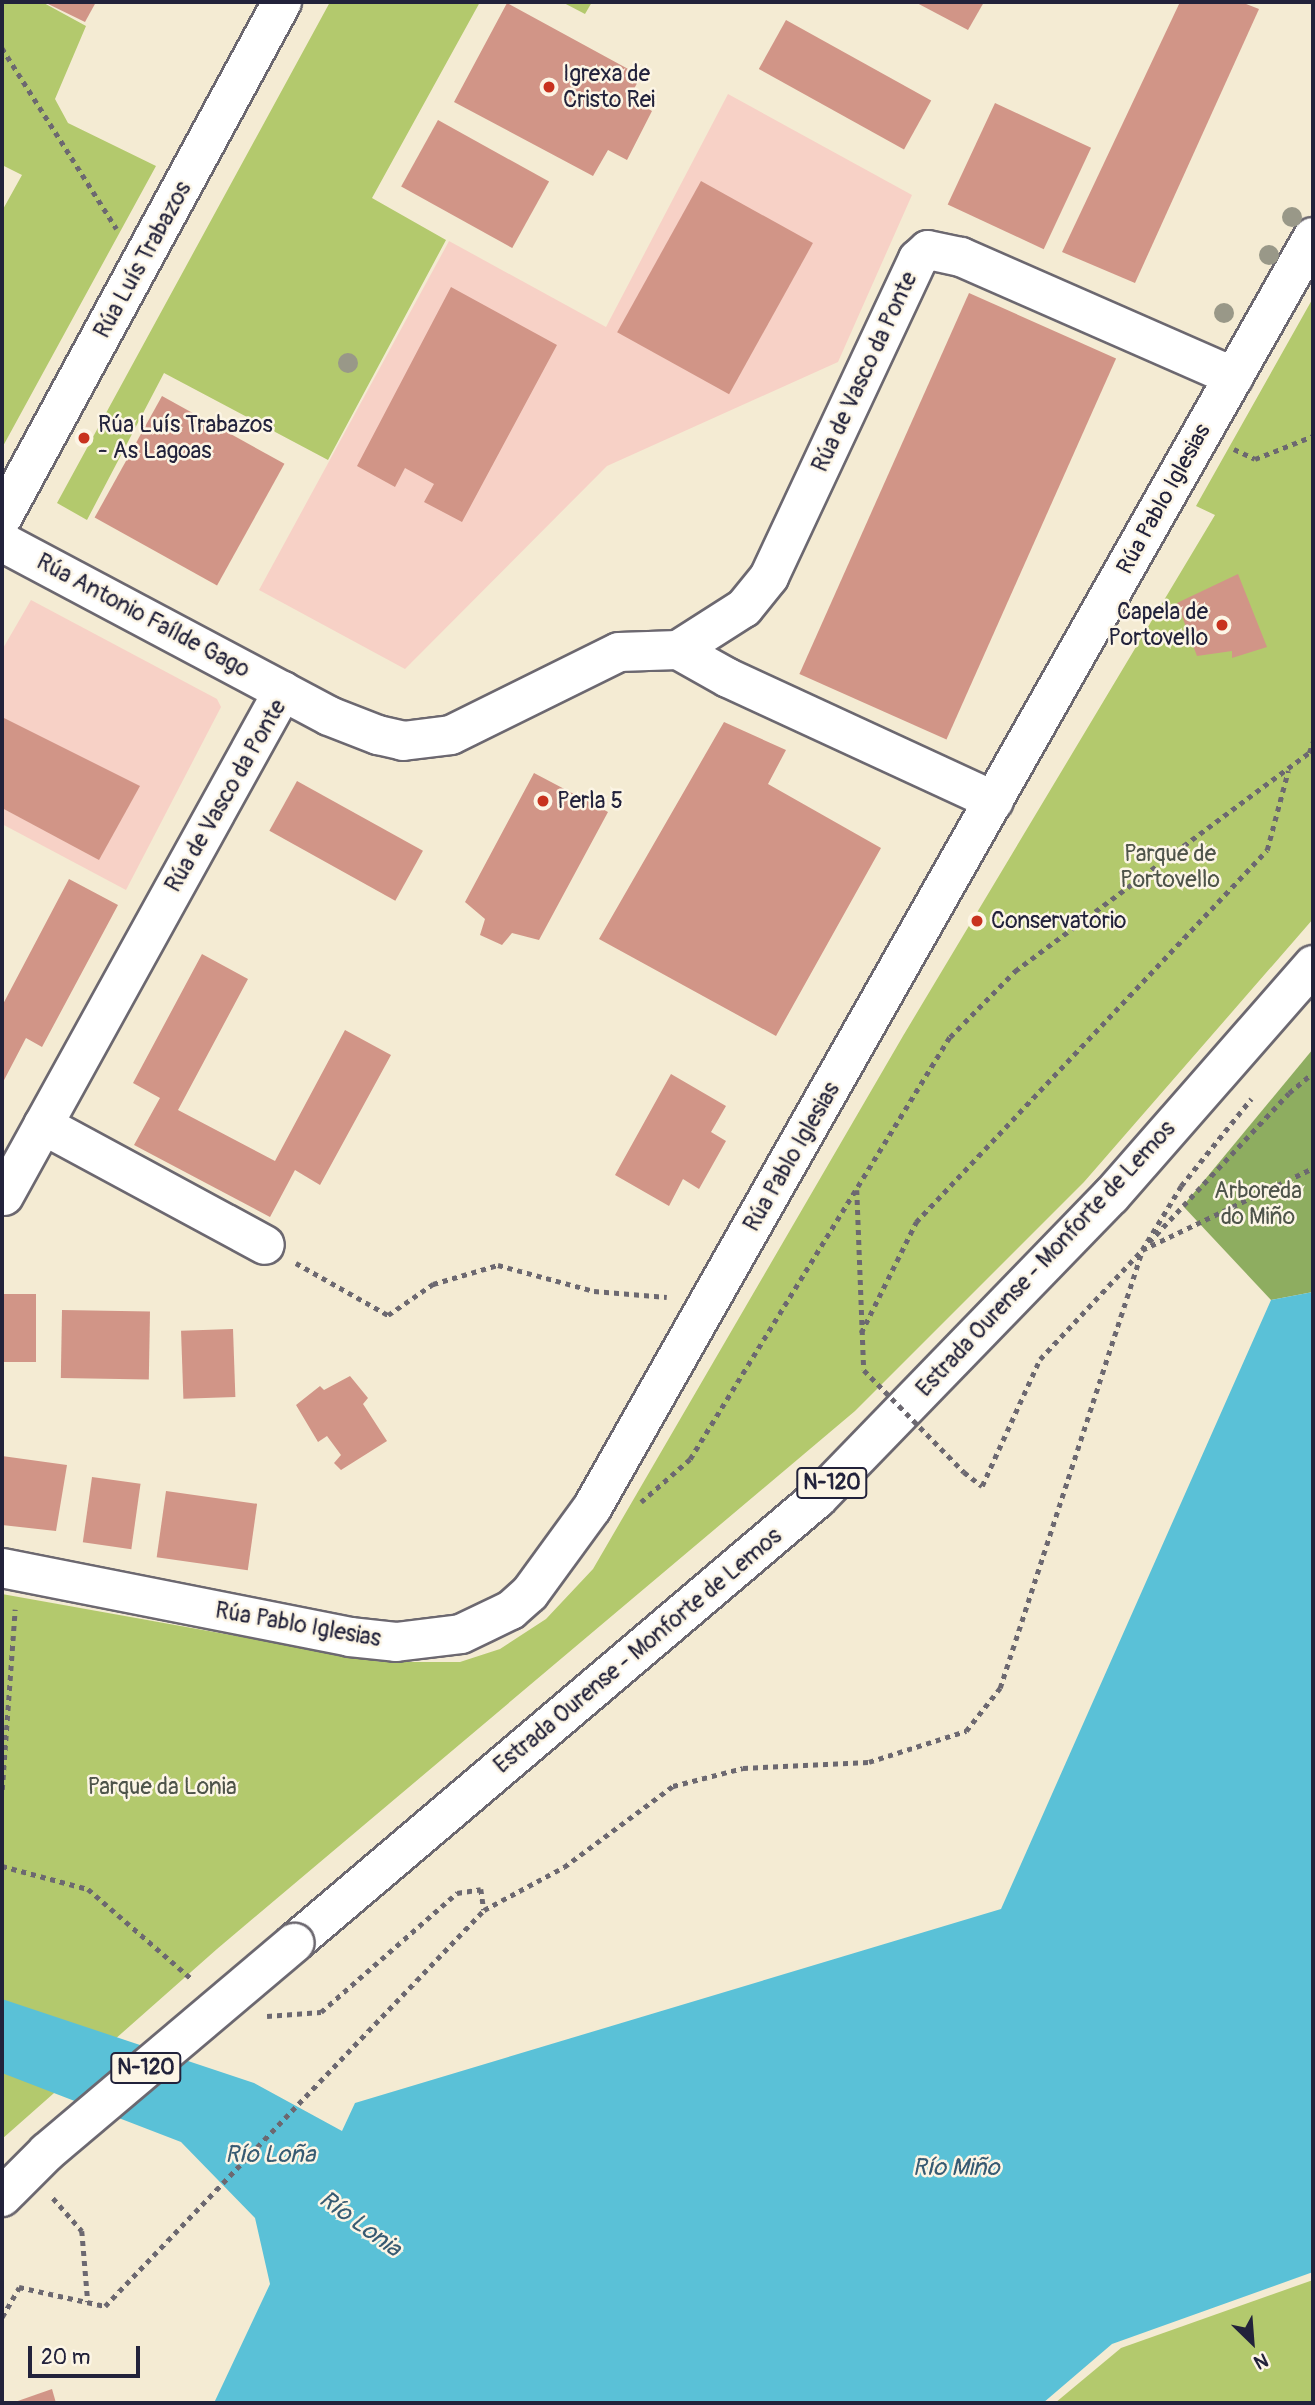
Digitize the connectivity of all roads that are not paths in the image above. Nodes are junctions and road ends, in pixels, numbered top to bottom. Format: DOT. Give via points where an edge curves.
graph roads {
  1 [pos="282,2"];
  2 [pos="1313,237"];
  3 [pos="1234,377"];
  4 [pos="2,518"];
  5 [pos="2,542"];
  6 [pos="678,650"];
  7 [pos="283,691"];
  8 [pos="994,801"];
  9 [pos="1313,965"];
  10 [pos="43,1125"];
  11 [pos="4,1196"];
  12 [pos="265,1245"];
  13 [pos="10,1570"];
  14 [pos="2,2197"];
  1 -- 4 [label="main road, Rúa Luís Trabazos"];
  2 -- 3 [label="main road, Rúa Pablo Iglesias"];
  3 -- 6 [label="main road, Rúa de Vasco da Ponte" via="961,257 928,250 918,259 769,577 744,608"];
  3 -- 8 [label="main road, Rúa Pablo Iglesias"];
  5 -- 7 [label="main road, Rúa Antonio Faílde Gago"];
  6 -- 7 [label="main road, Rúa de Vasco da Ponte" via="619,652 470,727 427,741 378,735"];
  6 -- 8 [label="main road" via="728,678"];
  7 -- 10 [label="main road, Rúa de Vasco da Ponte"];
  8 -- 13 [label="main road, Rúa Pablo Iglesias" via="587,1517 550,1571 510,1610 461,1634 396,1642 350,1637"];
  9 -- 14 [label="main road, Estrada Ourense - Monforte de Lemos / N-120, bridge" via="1111,1196 818,1498 47,2152"];
  10 -- 11 [label="main road, Rúa de Vasco da Ponte"];
  10 -- 12 [label="main road"];
}
